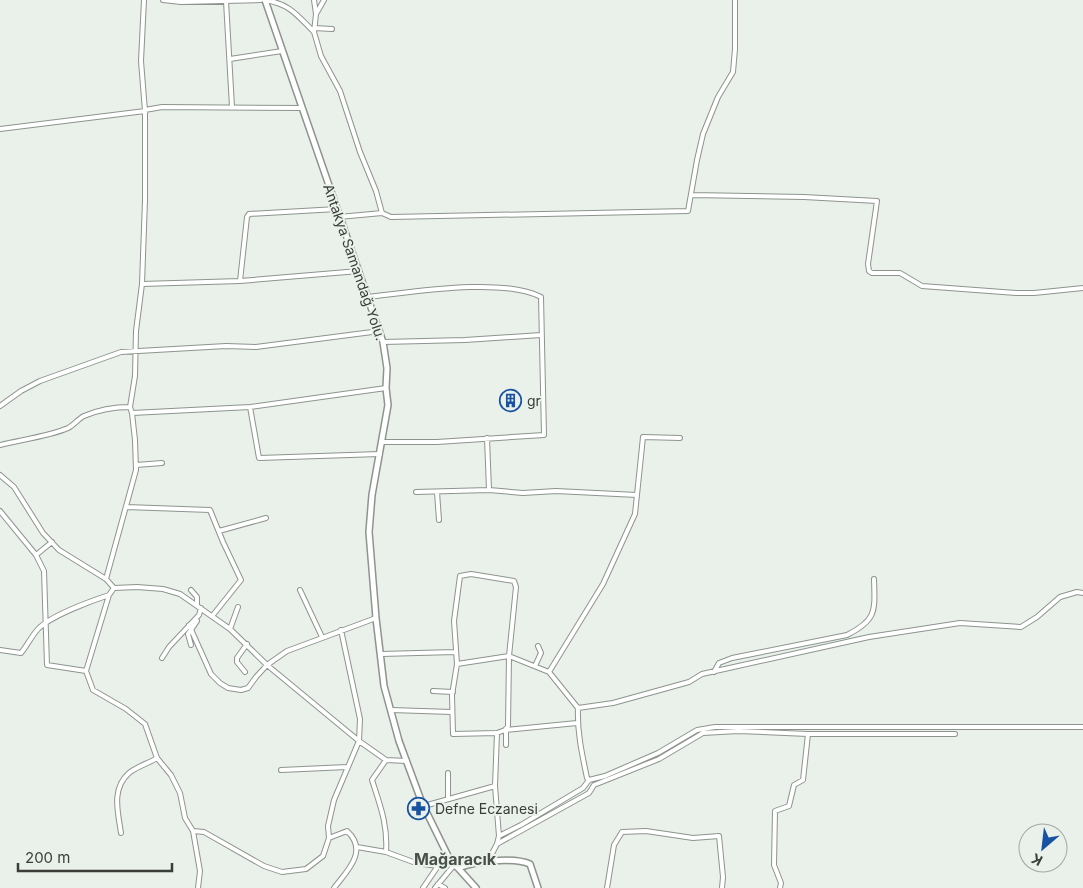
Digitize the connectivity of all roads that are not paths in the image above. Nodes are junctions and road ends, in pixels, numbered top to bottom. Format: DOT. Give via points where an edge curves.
graph roads {
  1 [pos="144,0"];
  2 [pos="162,0"];
  3 [pos="261,0"];
  4 [pos="265,0"];
  5 [pos="314,0"];
  6 [pos="324,0"];
  7 [pos="735,0"];
  8 [pos="226,1"];
  9 [pos="316,14"];
  10 [pos="332,29"];
  11 [pos="314,30"];
  12 [pos="282,51"];
  13 [pos="230,59"];
  14 [pos="232,108"];
  15 [pos="302,108"];
  16 [pos="145,110"];
  17 [pos="0,130"];
  18 [pos="692,195"];
  19 [pos="337,209"];
  20 [pos="382,213"];
  21 [pos="339,217"];
  22 [pos="359,272"];
  23 [pos="240,281"];
  24 [pos="142,284"];
  25 [pos="1083,288"];
  26 [pos="368,297"];
  27 [pos="380,331"];
  28 [pos="541,335"];
  29 [pos="383,342"];
  30 [pos="135,351"];
  31 [pos="386,388"];
  32 [pos="0,406"];
  33 [pos="250,407"];
  34 [pos="130,408"];
  35 [pos="132,413"];
  36 [pos="486,438"];
  37 [pos="680,438"];
  38 [pos="382,442"];
  39 [pos="0,445"];
  40 [pos="380,454"];
  41 [pos="162,463"];
  42 [pos="136,465"];
  43 [pos="0,474"];
  44 [pos="489,490"];
  45 [pos="416,492"];
  46 [pos="437,492"];
  47 [pos="637,495"];
  48 [pos="126,507"];
  49 [pos="0,511"];
  50 [pos="266,518"];
  51 [pos="439,520"];
  52 [pos="219,531"];
  53 [pos="52,542"];
  54 [pos="36,556"];
  55 [pos="106,579"];
  56 [pos="874,579"];
  57 [pos="114,588"];
  58 [pos="191,590"];
  59 [pos="300,590"];
  60 [pos="1083,593"];
  61 [pos="109,595"];
  62 [pos="199,606"];
  63 [pos="238,607"];
  64 [pos="213,615"];
  65 [pos="376,618"];
  66 [pos="197,621"];
  67 [pos="44,624"];
  68 [pos="191,628"];
  69 [pos="230,629"];
  70 [pos="341,630"];
  71 [pos="322,637"];
  72 [pos="247,644"];
  73 [pos="191,645"];
  74 [pos="538,646"];
  75 [pos="0,650"];
  76 [pos="455,652"];
  77 [pos="381,654"];
  78 [pos="508,656"];
  79 [pos="162,658"];
  80 [pos="457,664"];
  81 [pos="267,665"];
  82 [pos="535,666"];
  83 [pos="86,671"];
  84 [pos="245,672"];
  85 [pos="549,672"];
  86 [pos="714,672"];
  87 [pos="433,691"];
  88 [pos="453,692"];
  89 [pos="578,708"];
  90 [pos="391,710"];
  91 [pos="452,712"];
  92 [pos="577,723"];
  93 [pos="1083,727"];
  94 [pos="505,730"];
  95 [pos="498,733"];
  96 [pos="808,734"];
  97 [pos="955,734"];
  98 [pos="360,741"];
  99 [pos="506,746"];
  100 [pos="157,758"];
  101 [pos="386,760"];
  102 [pos="407,761"];
  103 [pos="347,767"];
  104 [pos="281,770"];
  105 [pos="448,773"];
  106 [pos="589,780"];
  107 [pos="594,785"];
  108 [pos="495,786"];
  109 [pos="448,799"];
  110 [pos="424,806"];
  111 [pos="193,831"];
  112 [pos="121,833"];
  113 [pos="499,836"];
  114 [pos="328,838"];
  115 [pos="497,844"];
  116 [pos="357,848"];
  117 [pos="386,852"];
  118 [pos="488,861"];
  119 [pos="455,864"];
  120 [pos="438,866"];
  121 [pos="438,884"];
  122 [pos="198,888"];
  123 [pos="334,888"];
  124 [pos="423,888"];
  125 [pos="435,888"];
  126 [pos="445,888"];
  127 [pos="476,888"];
  128 [pos="538,888"];
  129 [pos="606,888"];
  130 [pos="722,888"];
  131 [pos="780,888"];
  1 -- 16 [label="street" via="141,61"];
  2 -- 8 [label="street"];
  3 -- 8 [label="street"];
  4 -- 11 [label="street" via="279,2 292,9"];
  4 -- 12 [label="street, Antakya Samandağ Yolu."];
  5 -- 9 [label="street"];
  6 -- 9 [label="street"];
  7 -- 18 [label="street" via="733,72 718,97 703,134"];
  8 -- 13 [label="street"];
  9 -- 11 [label="street"];
  10 -- 11 [label="street"];
  11 -- 20 [label="street" via="321,56 340,91"];
  12 -- 13 [label="street"];
  12 -- 15 [label="street, Antakya Samandağ Yolu."];
  13 -- 14 [label="street"];
  14 -- 15 [label="street"];
  14 -- 16 [label="street" via="162,107"];
  15 -- 19 [label="street, Antakya Samandağ Yolu."];
  16 -- 17 [label="street"];
  16 -- 24 [label="street"];
  18 -- 20 [label="street" via="688,211 391,217"];
  18 -- 25 [label="street" via="877,201 869,271 900,273 922,286 1034,293"];
  19 -- 21 [label="street, Antakya Samandağ Yolu."];
  19 -- 23 [label="street" via="249,214"];
  20 -- 21 [label="street"];
  21 -- 22 [label="street, Antakya Samandağ Yolu."];
  22 -- 23 [label="street"];
  22 -- 26 [label="street, Antakya Samandağ Yolu."];
  23 -- 24 [label="street"];
  24 -- 30 [label="street"];
  26 -- 27 [label="street, Antakya Samandağ Yolu."];
  26 -- 28 [label="street" via="472,288 530,292 541,298"];
  27 -- 29 [label="street, Antakya Samandağ Yolu."];
  27 -- 30 [label="street" via="256,347"];
  28 -- 29 [label="street"];
  28 -- 36 [label="street" via="544,435"];
  29 -- 31 [label="street, Antakya Samandağ Yolu."];
  30 -- 32 [label="street" via="121,352 40,381"];
  30 -- 34 [label="street"];
  31 -- 33 [label="street"];
  31 -- 38 [label="street, Antakya Samandağ Yolu." via="388,405"];
  33 -- 35 [label="street"];
  33 -- 40 [label="street" via="259,458"];
  34 -- 35 [label="street"];
  34 -- 39 [label="street" via="117,407 98,412 82,417 68,428"];
  35 -- 42 [label="street"];
  36 -- 38 [label="street"];
  36 -- 44 [label="street"];
  37 -- 47 [label="street" via="643,437"];
  38 -- 40 [label="street, Antakya Samandağ Yolu."];
  40 -- 65 [label="street, Antakya Samandağ Yolu." via="369,532"];
  41 -- 42 [label="street"];
  42 -- 48 [label="street"];
  43 -- 53 [label="street" via="14,487"];
  44 -- 46 [label="street"];
  44 -- 47 [label="street"];
  45 -- 46 [label="street"];
  46 -- 51 [label="street"];
  47 -- 85 [label="street" via="635,514 603,584"];
  48 -- 52 [label="street" via="210,510"];
  48 -- 55 [label="street"];
  49 -- 54 [label="street"];
  50 -- 52 [label="street"];
  52 -- 64 [label="street" via="241,580"];
  53 -- 54 [label="street"];
  53 -- 55 [label="street" via="59,550"];
  54 -- 67 [label="street" via="44,571"];
  55 -- 57 [label="street"];
  56 -- 86 [label="street" via="872,617 864,627 847,635 732,658 718,663"];
  57 -- 61 [label="street"];
  57 -- 62 [label="street" via="163,589 180,594"];
  58 -- 62 [label="street"];
  59 -- 71 [label="street"];
  60 -- 86 [label="street" via="1060,597 1021,627 960,623 869,637"];
  61 -- 67 [label="street"];
  61 -- 83 [label="street"];
  62 -- 64 [label="street"];
  62 -- 68 [label="street"];
  63 -- 69 [label="street"];
  64 -- 69 [label="street"];
  65 -- 70 [label="street"];
  65 -- 77 [label="street, Antakya Samandağ Yolu."];
  66 -- 68 [label="street"];
  67 -- 75 [label="street" via="21,653"];
  67 -- 83 [label="street" via="47,665"];
  68 -- 73 [label="street" via="188,634"];
  68 -- 79 [label="street" via="169,647"];
  68 -- 81 [label="street" via="211,674 228,688 248,688"];
  69 -- 72 [label="street"];
  70 -- 71 [label="street"];
  70 -- 98 [label="street" via="360,719"];
  71 -- 81 [label="street" via="287,651"];
  72 -- 81 [label="street"];
  72 -- 84 [label="street" via="237,658"];
  74 -- 82 [label="street" via="541,652"];
  76 -- 77 [label="street"];
  76 -- 78 [label="street" via="454,621 460,576 471,574 514,581"];
  76 -- 80 [label="street"];
  77 -- 90 [label="street, Antakya Samandağ Yolu." via="384,686"];
  78 -- 80 [label="street"];
  78 -- 82 [label="street"];
  78 -- 94 [label="street" via="508,726"];
  80 -- 88 [label="street"];
  81 -- 98 [label="street"];
  82 -- 85 [label="street"];
  83 -- 100 [label="street" via="93,690 145,724"];
  85 -- 89 [label="street"];
  86 -- 89 [label="street" via="613,703"];
  87 -- 88 [label="street"];
  88 -- 91 [label="street"];
  89 -- 92 [label="street"];
  90 -- 91 [label="street"];
  90 -- 102 [label="street, Antakya Samandağ Yolu."];
  91 -- 95 [label="street" via="453,734"];
  92 -- 94 [label="street"];
  92 -- 106 [label="street"];
  93 -- 106 [label="street" via="715,727 698,730 658,753"];
  94 -- 95 [label="street"];
  94 -- 99 [label="street"];
  95 -- 108 [label="street"];
  96 -- 97 [label="street"];
  96 -- 107 [label="street" via="738,731 703,734 659,759"];
  96 -- 131 [label="street" via="802,780 794,785 789,806 775,810 774,865"];
  98 -- 101 [label="street"];
  98 -- 103 [label="street"];
  100 -- 111 [label="street" via="180,793 185,818"];
  100 -- 112 [label="street" via="129,773 117,791"];
  101 -- 102 [label="street"];
  101 -- 117 [label="street" via="372,780 386,823"];
  102 -- 110 [label="street, Antakya Samandağ Yolu."];
  103 -- 104 [label="street"];
  103 -- 114 [label="street" via="334,800"];
  105 -- 109 [label="street"];
  106 -- 107 [label="street"];
  106 -- 113 [label="street" via="583,788"];
  107 -- 115 [label="street" via="589,793"];
  108 -- 109 [label="street"];
  108 -- 113 [label="street"];
  109 -- 110 [label="street"];
  110 -- 119 [label="street, Antakya Samandağ Yolu."];
  111 -- 114 [label="street" via="204,832 264,866 282,872 306,869 323,856"];
  111 -- 122 [label="street" via="200,871"];
  113 -- 115 [label="street"];
  114 -- 116 [label="street" via="347,831"];
  115 -- 118 [label="street"];
  116 -- 117 [label="street"];
  116 -- 123 [label="street" via="350,868"];
  117 -- 120 [label="street" via="416,863"];
  118 -- 119 [label="street"];
  118 -- 128 [label="street" via="530,864"];
  119 -- 120 [label="street"];
  119 -- 121 [label="street"];
  119 -- 127 [label="street, Antakya Samandağ Yolu."];
  120 -- 124 [label="street"];
  121 -- 125 [label="street"];
  121 -- 126 [label="street"];
  129 -- 130 [label="street" via="614,844 622,832 693,838 719,836 724,877"];
}
